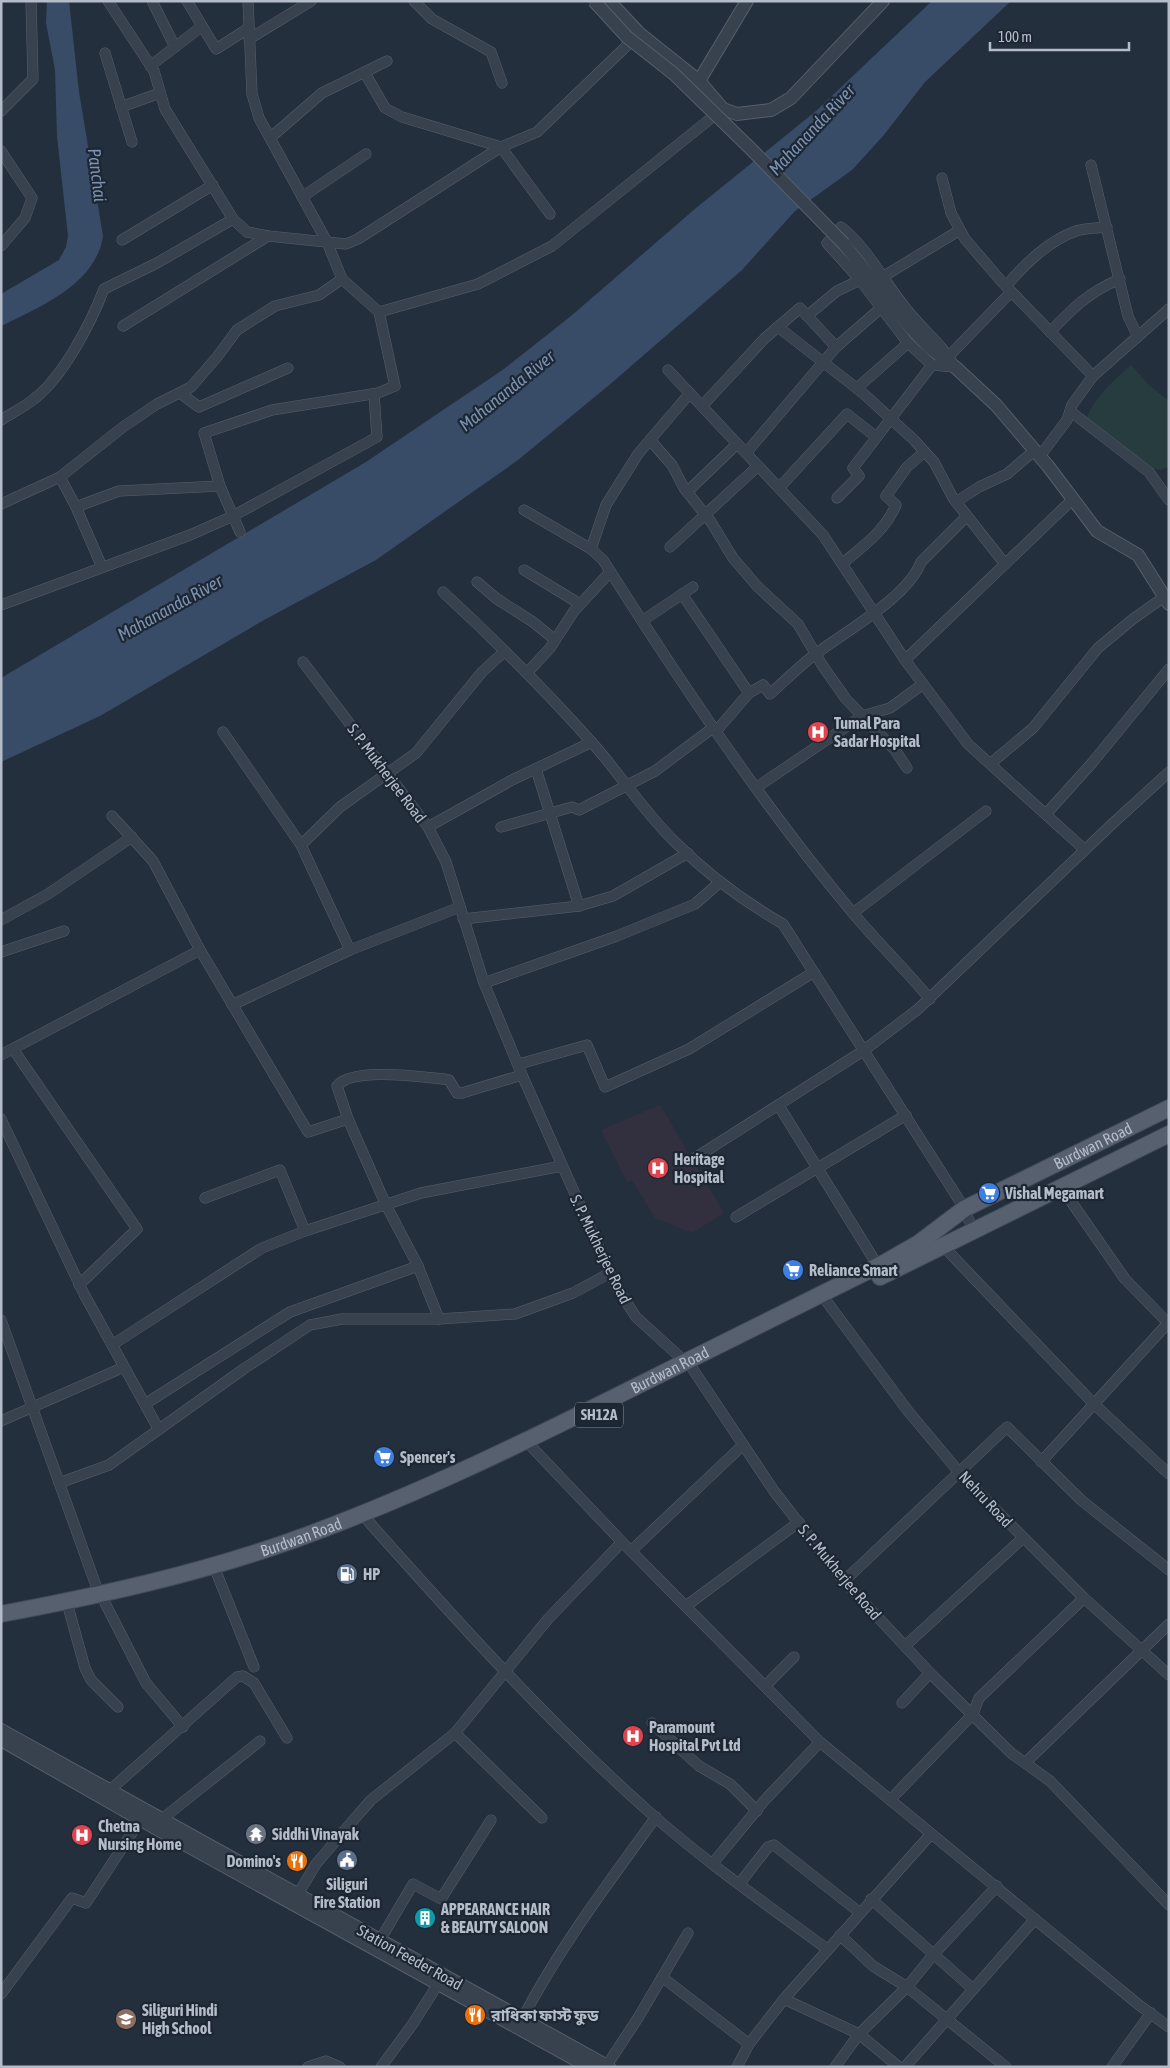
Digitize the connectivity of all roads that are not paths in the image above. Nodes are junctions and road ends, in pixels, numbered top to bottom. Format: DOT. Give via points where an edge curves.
graph roads {
  1 [pos="31,1"];
  2 [pos="108,1"];
  3 [pos="187,1"];
  4 [pos="248,1"];
  5 [pos="311,1"];
  6 [pos="414,1"];
  7 [pos="594,1"];
  8 [pos="609,1"];
  9 [pos="747,1"];
  10 [pos="883,1"];
  11 [pos="153,3"];
  12 [pos="201,27"];
  13 [pos="249,28"];
  14 [pos="640,34"];
  15 [pos="249,39"];
  16 [pos="175,47"];
  17 [pos="105,53"];
  18 [pos="387,61"];
  19 [pos="150,66"];
  20 [pos="365,73"];
  21 [pos="699,81"];
  22 [pos="502,83"];
  23 [pos="160,93"];
  24 [pos="121,107"];
  25 [pos="723,109"];
  26 [pos="1,111"];
  27 [pos="270,138"];
  28 [pos="132,142"];
  29 [pos="501,147"];
  30 [pos="1,151"];
  31 [pos="366,154"];
  32 [pos="1091,165"];
  33 [pos="942,178"];
  34 [pos="213,185"];
  35 [pos="302,197"];
  36 [pos="550,214"];
  37 [pos="233,218"];
  38 [pos="1107,227"];
  39 [pos="960,230"];
  40 [pos="268,236"];
  41 [pos="122,240"];
  42 [pos="327,242"];
  43 [pos="1,246"];
  44 [pos="884,276"];
  45 [pos="342,278"];
  46 [pos="1120,278"];
  47 [pos="860,280"];
  48 [pos="1009,289"];
  49 [pos="881,308"];
  50 [pos="1169,309"];
  51 [pos="379,312"];
  52 [pos="807,316"];
  53 [pos="123,326"];
  54 [pos="778,327"];
  55 [pos="1050,332"];
  56 [pos="1138,337"];
  57 [pos="908,342"];
  58 [pos="836,347"];
  59 [pos="952,361"];
  60 [pos="824,362"];
  61 [pos="932,365"];
  62 [pos="288,368"];
  63 [pos="668,370"];
  64 [pos="1093,376"];
  65 [pos="857,388"];
  66 [pos="180,393"];
  67 [pos="690,393"];
  68 [pos="374,394"];
  69 [pos="702,406"];
  70 [pos="1070,411"];
  71 [pos="891,419"];
  72 [pos="1,420"];
  73 [pos="876,437"];
  74 [pos="650,440"];
  75 [pos="737,444"];
  76 [pos="924,452"];
  77 [pos="746,453"];
  78 [pos="1038,453"];
  79 [pos="758,466"];
  80 [pos="60,477"];
  81 [pos="220,486"];
  82 [pos="779,488"];
  83 [pos="687,492"];
  84 [pos="837,498"];
  85 [pos="1074,499"];
  86 [pos="1169,500"];
  87 [pos="956,502"];
  88 [pos="1,504"];
  89 [pos="76,508"];
  90 [pos="524,510"];
  91 [pos="233,516"];
  92 [pos="706,516"];
  93 [pos="967,516"];
  94 [pos="240,532"];
  95 [pos="670,547"];
  96 [pos="591,549"];
  97 [pos="842,564"];
  98 [pos="1005,564"];
  99 [pos="102,567"];
  100 [pos="524,570"];
  101 [pos="610,572"];
  102 [pos="476,582"];
  103 [pos="693,587"];
  104 [pos="443,592"];
  105 [pos="682,594"];
  106 [pos="1166,601"];
  107 [pos="580,604"];
  108 [pos="1,605"];
  109 [pos="874,614"];
  110 [pos="642,621"];
  111 [pos="555,640"];
  112 [pos="505,652"];
  113 [pos="815,654"];
  114 [pos="905,660"];
  115 [pos="303,662"];
  116 [pos="1169,669"];
  117 [pos="527,673"];
  118 [pos="922,684"];
  119 [pos="749,693"];
  120 [pos="862,716"];
  121 [pos="716,729"];
  122 [pos="223,732"];
  123 [pos="592,742"];
  124 [pos="990,764"];
  125 [pos="907,768"];
  126 [pos="536,769"];
  127 [pos="388,772"];
  128 [pos="1169,772"];
  129 [pos="628,786"];
  130 [pos="757,787"];
  131 [pos="986,810"];
  132 [pos="550,813"];
  133 [pos="1046,814"];
  134 [pos="112,816"];
  135 [pos="501,827"];
  136 [pos="428,828"];
  137 [pos="132,837"];
  138 [pos="301,845"];
  139 [pos="1085,850"];
  140 [pos="688,853"];
  141 [pos="720,882"];
  142 [pos="578,906"];
  143 [pos="460,907"];
  144 [pos="853,913"];
  145 [pos="463,919"];
  146 [pos="1,920"];
  147 [pos="64,931"];
  148 [pos="200,950"];
  149 [pos="350,950"];
  150 [pos="1,952"];
  151 [pos="814,972"];
  152 [pos="484,983"];
  153 [pos="930,999"];
  154 [pos="232,1005"];
  155 [pos="13,1049"];
  156 [pos="863,1051"];
  157 [pos="1,1055"];
  158 [pos="519,1064"];
  159 [pos="522,1075"];
  160 [pos="779,1106"];
  161 [pos="1169,1108"];
  162 [pos="906,1115"];
  163 [pos="1,1119"];
  164 [pos="348,1120"];
  165 [pos="1169,1134"];
  166 [pos="695,1158"];
  167 [pos="562,1166"];
  168 [pos="817,1169"];
  169 [pos="1061,1187"];
  170 [pos="205,1198"];
  171 [pos="386,1205"];
  172 [pos="964,1209"];
  173 [pos="736,1217"];
  174 [pos="305,1231"];
  175 [pos="974,1231"];
  176 [pos="942,1245"];
  177 [pos="418,1266"];
  178 [pos="878,1266"];
  179 [pos="610,1272"];
  180 [pos="80,1286"];
  181 [pos="824,1298"];
  182 [pos="439,1319"];
  183 [pos="1,1320"];
  184 [pos="1169,1323"];
  185 [pos="112,1346"];
  186 [pos="689,1365"];
  187 [pos="124,1367"];
  188 [pos="145,1404"];
  189 [pos="1094,1404"];
  190 [pos="33,1408"];
  191 [pos="1,1421"];
  192 [pos="159,1430"];
  193 [pos="529,1444"];
  194 [pos="743,1445"];
  195 [pos="1041,1462"];
  196 [pos="960,1471"];
  197 [pos="1169,1474"];
  198 [pos="59,1483"];
  199 [pos="368,1521"];
  200 [pos="798,1522"];
  201 [pos="1022,1538"];
  202 [pos="622,1542"];
  203 [pos="631,1551"];
  204 [pos="1169,1570"];
  205 [pos="217,1574"];
  206 [pos="844,1581"];
  207 [pos="1084,1598"];
  208 [pos="102,1599"];
  209 [pos="686,1606"];
  210 [pos="70,1610"];
  211 [pos="1,1614"];
  212 [pos="1,1624"];
  213 [pos="1169,1624"];
  214 [pos="905,1646"];
  215 [pos="1141,1651"];
  216 [pos="794,1657"];
  217 [pos="254,1667"];
  218 [pos="505,1673"];
  219 [pos="930,1673"];
  220 [pos="1169,1676"];
  221 [pos="765,1686"];
  222 [pos="902,1703"];
  223 [pos="118,1708"];
  224 [pos="973,1714"];
  225 [pos="652,1723"];
  226 [pos="183,1727"];
  227 [pos="1,1730"];
  228 [pos="455,1733"];
  229 [pos="287,1738"];
  230 [pos="1,1740"];
  231 [pos="260,1741"];
  232 [pos="820,1742"];
  233 [pos="1026,1762"];
  234 [pos="110,1790"];
  235 [pos="890,1800"];
  236 [pos="757,1811"];
  237 [pos="542,1818"];
  238 [pos="656,1818"];
  239 [pos="141,1819"];
  240 [pos="162,1819"];
  241 [pos="491,1820"];
  242 [pos="931,1834"];
  243 [pos="713,1863"];
  244 [pos="740,1883"];
  245 [pos="997,1886"];
  246 [pos="295,1899"];
  247 [pos="871,1899"];
  248 [pos="1169,1905"];
  249 [pos="859,1912"];
  250 [pos="1035,1918"];
  251 [pos="688,1933"];
  252 [pos="840,1935"];
  253 [pos="380,1940"];
  254 [pos="827,1949"];
  255 [pos="933,1955"];
  256 [pos="662,1977"];
  257 [pos="5,1979"];
  258 [pos="438,1984"];
  259 [pos="908,1988"];
  260 [pos="973,1989"];
  261 [pos="1,1994"];
  262 [pos="784,2000"];
  263 [pos="1151,2013"];
  264 [pos="522,2019"];
  265 [pos="946,2020"];
  266 [pos="1169,2027"];
  267 [pos="859,2034"];
  268 [pos="749,2044"];
  269 [pos="588,2064"];
  270 [pos="608,2066"];
  271 [pos="308,2067"];
  272 [pos="340,2067"];
  273 [pos="381,2067"];
  274 [pos="737,2067"];
  275 [pos="835,2067"];
  276 [pos="899,2067"];
  277 [pos="905,2067"];
  278 [pos="1006,2067"];
  279 [pos="1112,2067"];
  1 -- 26 [label="street" via="33,80"];
  2 -- 19 [label="street"];
  3 -- 12 [label="street"];
  4 -- 13 [label="street"];
  5 -- 15 [label="street"];
  6 -- 22 [label="street" via="432,19 491,52"];
  7 -- 59 [label="street, bridge" via="627,37 674,74 747,145 844,244 910,327 930,348"];
  8 -- 14 [label="street"];
  9 -- 21 [label="street"];
  10 -- 25 [label="street" via="791,98 771,110 756,113 737,114"];
  11 -- 16 [label="street"];
  12 -- 13 [label="street" via="216,49"];
  12 -- 16 [label="street"];
  13 -- 15 [label="street"];
  14 -- 21 [label="street"];
  14 -- 29 [label="street" via="537,132"];
  15 -- 27 [label="street" via="252,94 259,118"];
  16 -- 19 [label="street"];
  17 -- 24 [label="street"];
  18 -- 20 [label="street"];
  19 -- 23 [label="street"];
  20 -- 27 [label="street" via="322,92"];
  20 -- 29 [label="street" via="385,108 402,117"];
  21 -- 25 [label="street"];
  23 -- 24 [label="street"];
  23 -- 34 [label="street" via="165,109"];
  24 -- 28 [label="street"];
  25 -- 51 [label="street" via="552,246 478,284"];
  27 -- 35 [label="street"];
  29 -- 36 [label="street"];
  29 -- 42 [label="street" via="358,239 346,244"];
  30 -- 43 [label="street" via="32,198 25,218"];
  31 -- 35 [label="street"];
  32 -- 38 [label="street"];
  33 -- 39 [label="street" via="951,213"];
  34 -- 37 [label="street"];
  34 -- 41 [label="street"];
  35 -- 42 [label="street"];
  37 -- 40 [label="street" via="247,232"];
  37 -- 72 [label="street" via="157,263 104,289 82,337 51,382 35,398"];
  38 -- 46 [label="street"];
  38 -- 48 [label="street" via="1077,231 1048,246 1025,264"];
  39 -- 44 [label="street"];
  39 -- 48 [label="street"];
  40 -- 42 [label="street"];
  40 -- 53 [label="street"];
  42 -- 45 [label="street"];
  44 -- 47 [label="street" via="854,237 841,227 827,243"];
  44 -- 59 [label="street" via="908,311"];
  45 -- 51 [label="street"];
  45 -- 66 [label="street" via="319,295 275,306 237,330 191,387"];
  46 -- 55 [label="street" via="1096,289"];
  46 -- 56 [label="street" via="1128,316"];
  47 -- 49 [label="street"];
  47 -- 52 [label="street" via="837,291"];
  48 -- 55 [label="street"];
  48 -- 59 [label="street"];
  49 -- 57 [label="street"];
  49 -- 58 [label="street"];
  50 -- 56 [label="street"];
  51 -- 68 [label="street" via="395,386"];
  52 -- 54 [label="street" via="800,308"];
  52 -- 58 [label="street"];
  54 -- 60 [label="street"];
  54 -- 69 [label="street"];
  55 -- 64 [label="street"];
  56 -- 64 [label="street"];
  57 -- 61 [label="street"];
  57 -- 65 [label="street"];
  58 -- 60 [label="street"];
  59 -- 61 [label="street"];
  59 -- 78 [label="street"];
  60 -- 65 [label="street"];
  60 -- 77 [label="street"];
  61 -- 71 [label="street"];
  62 -- 66 [label="street" via="200,407"];
  63 -- 67 [label="street"];
  64 -- 70 [label="street"];
  65 -- 71 [label="street"];
  66 -- 80 [label="street" via="123,427"];
  67 -- 69 [label="street"];
  67 -- 74 [label="street"];
  68 -- 81 [label="street" via="272,410 204,433"];
  68 -- 91 [label="street" via="377,437"];
  69 -- 75 [label="street"];
  70 -- 78 [label="street" via="1067,420"];
  70 -- 86 [label="street" via="1149,472"];
  71 -- 73 [label="street"];
  71 -- 76 [label="street"];
  73 -- 82 [label="street" via="847,414"];
  73 -- 84 [label="street" via="853,468 859,476"];
  74 -- 83 [label="street" via="672,465"];
  74 -- 96 [label="street" via="606,506"];
  75 -- 77 [label="street"];
  75 -- 83 [label="street"];
  76 -- 87 [label="street" via="934,462"];
  76 -- 97 [label="street" via="906,467 886,496 896,505 890,519"];
  77 -- 79 [label="street"];
  78 -- 85 [label="street"];
  78 -- 87 [label="street"];
  79 -- 82 [label="street"];
  79 -- 92 [label="street"];
  80 -- 88 [label="street"];
  80 -- 89 [label="street"];
  81 -- 89 [label="street" via="119,491"];
  81 -- 91 [label="street"];
  82 -- 97 [label="street" via="823,535"];
  83 -- 92 [label="street"];
  85 -- 98 [label="street"];
  85 -- 106 [label="street" via="1097,531 1138,555"];
  87 -- 93 [label="street"];
  89 -- 99 [label="street"];
  90 -- 96 [label="street"];
  91 -- 94 [label="street"];
  91 -- 99 [label="street"];
  92 -- 95 [label="street"];
  92 -- 113 [label="street" via="757,586 798,624"];
  93 -- 98 [label="street"];
  93 -- 109 [label="street"];
  96 -- 101 [label="street"];
  97 -- 109 [label="street"];
  98 -- 114 [label="street"];
  99 -- 108 [label="street"];
  100 -- 107 [label="street"];
  101 -- 107 [label="street"];
  101 -- 110 [label="street"];
  102 -- 111 [label="street"];
  103 -- 105 [label="street"];
  104 -- 112 [label="street"];
  105 -- 110 [label="street"];
  105 -- 119 [label="street"];
  106 -- 124 [label="street" via="1133,618 1098,648 1033,728"];
  107 -- 111 [label="street"];
  109 -- 113 [label="street"];
  109 -- 114 [label="street"];
  110 -- 121 [label="street"];
  111 -- 117 [label="street"];
  112 -- 117 [label="street"];
  112 -- 127 [label="street" via="482,672 416,753"];
  113 -- 119 [label="street" via="770,694 763,685"];
  113 -- 120 [label="street"];
  114 -- 118 [label="street"];
  115 -- 127 [label="street, S. P. Mukherjee Road"];
  116 -- 133 [label="street"];
  117 -- 123 [label="street"];
  118 -- 120 [label="street" via="890,708"];
  118 -- 124 [label="street" via="968,744"];
  119 -- 121 [label="street"];
  120 -- 125 [label="street" via="895,750"];
  120 -- 130 [label="street"];
  121 -- 129 [label="street"];
  121 -- 130 [label="street"];
  122 -- 138 [label="street"];
  123 -- 126 [label="street"];
  123 -- 129 [label="street"];
  124 -- 133 [label="street"];
  126 -- 132 [label="street"];
  126 -- 136 [label="street"];
  127 -- 136 [label="street, S. P. Mukherjee Road"];
  127 -- 138 [label="street" via="340,807"];
  128 -- 139 [label="street"];
  129 -- 132 [label="street" via="579,810 572,807"];
  129 -- 140 [label="street"];
  130 -- 144 [label="street"];
  131 -- 144 [label="street"];
  132 -- 135 [label="street"];
  132 -- 142 [label="street"];
  133 -- 139 [label="street"];
  134 -- 137 [label="street"];
  136 -- 143 [label="street, S. P. Mukherjee Road" via="446,862"];
  137 -- 146 [label="street" via="48,894"];
  137 -- 148 [label="street" via="153,860"];
  138 -- 149 [label="street"];
  139 -- 153 [label="street"];
  140 -- 141 [label="street"];
  140 -- 142 [label="street" via="613,896"];
  141 -- 151 [label="street" via="783,924"];
  141 -- 152 [label="street" via="695,904 617,936"];
  142 -- 145 [label="street"];
  143 -- 145 [label="street, S. P. Mukherjee Road"];
  143 -- 149 [label="street"];
  144 -- 153 [label="street"];
  145 -- 152 [label="street, S. P. Mukherjee Road"];
  147 -- 150 [label="street"];
  148 -- 154 [label="street"];
  148 -- 155 [label="street"];
  149 -- 154 [label="street"];
  151 -- 156 [label="street"];
  151 -- 158 [label="street" via="689,1049 605,1088 587,1045"];
  152 -- 158 [label="street, S. P. Mukherjee Road"];
  153 -- 156 [label="street"];
  154 -- 164 [label="street" via="308,1132"];
  155 -- 157 [label="street"];
  155 -- 180 [label="street" via="137,1229"];
  156 -- 160 [label="street"];
  156 -- 162 [label="street"];
  158 -- 159 [label="street, S. P. Mukherjee Road"];
  159 -- 164 [label="street" via="462,1093 457,1093 450,1080 444,1079 374,1075 354,1078 340,1082 338,1086"];
  159 -- 167 [label="street, S. P. Mukherjee Road"];
  160 -- 166 [label="street"];
  160 -- 168 [label="street"];
  161 -- 172 [label="main road, Burdwan Road / SH12A"];
  162 -- 168 [label="street"];
  162 -- 172 [label="street"];
  163 -- 180 [label="street"];
  164 -- 171 [label="street"];
  165 -- 169 [label="main road, Burdwan Road / SH12A"];
  167 -- 171 [label="street" via="422,1193"];
  167 -- 179 [label="street, S. P. Mukherjee Road"];
  168 -- 173 [label="street"];
  168 -- 178 [label="street"];
  169 -- 175 [label="main road, Burdwan Road / SH12A"];
  169 -- 184 [label="street" via="1125,1279"];
  170 -- 174 [label="street" via="280,1170"];
  171 -- 174 [label="street"];
  171 -- 177 [label="street"];
  172 -- 175 [label="street"];
  172 -- 178 [label="main road, Burdwan Road / SH12A"];
  174 -- 185 [label="street" via="262,1248"];
  175 -- 176 [label="main road, Burdwan Road / SH12A"];
  176 -- 181 [label="main road, Burdwan Road / SH12A"];
  176 -- 189 [label="street"];
  177 -- 182 [label="street"];
  177 -- 188 [label="street" via="290,1312"];
  178 -- 181 [label="main road, Burdwan Road / SH12A"];
  179 -- 182 [label="street" via="573,1293 516,1314"];
  179 -- 186 [label="street, S. P. Mukherjee Road" via="636,1317"];
  180 -- 185 [label="street"];
  181 -- 186 [label="main road, Burdwan Road / SH12A"];
  181 -- 196 [label="street, Nehru Road" via="908,1411"];
  182 -- 192 [label="street" via="342,1319 310,1325"];
  183 -- 190 [label="street"];
  184 -- 189 [label="street"];
  185 -- 187 [label="street"];
  186 -- 193 [label="main road, Burdwan Road / SH12A"];
  186 -- 194 [label="street, S. P. Mukherjee Road"];
  187 -- 188 [label="street"];
  187 -- 190 [label="street"];
  188 -- 192 [label="street"];
  189 -- 195 [label="street"];
  189 -- 197 [label="street"];
  190 -- 191 [label="street"];
  190 -- 198 [label="street"];
  192 -- 198 [label="street" via="109,1465"];
  193 -- 199 [label="main road, Burdwan Road / SH12A" via="428,1496"];
  193 -- 202 [label="street"];
  193 -- 208 [label="main road, Burdwan Road / SH12A" via="284,1543"];
  194 -- 200 [label="street, S. P. Mukherjee Road"];
  194 -- 203 [label="street"];
  195 -- 196 [label="street" via="1007,1427"];
  195 -- 204 [label="street" via="1081,1500"];
  196 -- 201 [label="street, Nehru Road"];
  196 -- 206 [label="street"];
  198 -- 208 [label="street"];
  199 -- 205 [label="main road, Burdwan Road / SH12A"];
  199 -- 218 [label="street"];
  200 -- 206 [label="street, S. P. Mukherjee Road"];
  200 -- 209 [label="street"];
  201 -- 207 [label="street, Nehru Road"];
  201 -- 214 [label="street"];
  202 -- 203 [label="street"];
  202 -- 218 [label="street" via="548,1619"];
  203 -- 209 [label="street"];
  205 -- 208 [label="main road, Burdwan Road / SH12A"];
  205 -- 217 [label="street"];
  206 -- 214 [label="street, S. P. Mukherjee Road"];
  207 -- 215 [label="street, Nehru Road"];
  207 -- 224 [label="street" via="979,1698"];
  208 -- 210 [label="main road, Burdwan Road / SH12A"];
  208 -- 211 [label="main road, Burdwan Road / SH12A"];
  208 -- 226 [label="street" via="146,1683"];
  209 -- 221 [label="street"];
  210 -- 212 [label="main road, Burdwan Road / SH12A"];
  210 -- 223 [label="street" via="85,1668 91,1680"];
  213 -- 215 [label="street"];
  214 -- 219 [label="street, S. P. Mukherjee Road"];
  215 -- 220 [label="street, Nehru Road"];
  215 -- 233 [label="street"];
  216 -- 221 [label="street"];
  218 -- 228 [label="street"];
  218 -- 238 [label="street"];
  219 -- 222 [label="street"];
  219 -- 224 [label="street, S. P. Mukherjee Road"];
  221 -- 232 [label="street"];
  224 -- 233 [label="street, S. P. Mukherjee Road" via="1011,1753"];
  224 -- 235 [label="street"];
  225 -- 236 [label="street" via="698,1766 730,1784"];
  226 -- 229 [label="street" via="243,1676 254,1683"];
  226 -- 234 [label="street"];
  227 -- 234 [label="street, Station Feeder Road"];
  228 -- 237 [label="street"];
  228 -- 246 [label="street" via="371,1800 316,1864"];
  230 -- 239 [label="street, Station Feeder Road"];
  231 -- 240 [label="street"];
  232 -- 235 [label="street"];
  232 -- 236 [label="street"];
  233 -- 248 [label="street, S. P. Mukherjee Road" via="1050,1781"];
  234 -- 240 [label="street, Station Feeder Road"];
  235 -- 242 [label="street"];
  236 -- 243 [label="street"];
  238 -- 243 [label="street"];
  238 -- 264 [label="street" via="579,1922"];
  239 -- 246 [label="street, Station Feeder Road"];
  239 -- 257 [label="street" via="86,1903 72,1898"];
  240 -- 246 [label="street, Station Feeder Road"];
  241 -- 253 [label="street" via="441,1899 413,1884"];
  242 -- 245 [label="street"];
  242 -- 247 [label="street"];
  243 -- 244 [label="street"];
  244 -- 249 [label="street" via="768,1847 774,1845"];
  244 -- 254 [label="street"];
  245 -- 250 [label="street"];
  245 -- 255 [label="street"];
  246 -- 253 [label="street, Station Feeder Road"];
  246 -- 258 [label="street, Station Feeder Road"];
  247 -- 249 [label="street"];
  247 -- 255 [label="street"];
  249 -- 252 [label="street"];
  250 -- 260 [label="street"];
  250 -- 263 [label="street"];
  251 -- 256 [label="street"];
  252 -- 254 [label="street"];
  252 -- 259 [label="street" via="873,1966"];
  253 -- 264 [label="street, Station Feeder Road"];
  254 -- 262 [label="street"];
  255 -- 259 [label="street"];
  255 -- 260 [label="street"];
  256 -- 268 [label="street"];
  256 -- 270 [label="street"];
  257 -- 261 [label="street"];
  258 -- 269 [label="street, Station Feeder Road"];
  258 -- 273 [label="street"];
  259 -- 265 [label="street"];
  259 -- 267 [label="street"];
  260 -- 265 [label="street"];
  262 -- 267 [label="street"];
  262 -- 268 [label="street"];
  263 -- 266 [label="street"];
  263 -- 279 [label="street"];
  264 -- 269 [label="street, Station Feeder Road"];
  265 -- 277 [label="street"];
  265 -- 278 [label="street"];
  267 -- 275 [label="street"];
  267 -- 276 [label="street"];
  268 -- 274 [label="street"];
  269 -- 270 [label="street, Station Feeder Road"];
  271 -- 272 [label="street" via="326,2062"];
}
